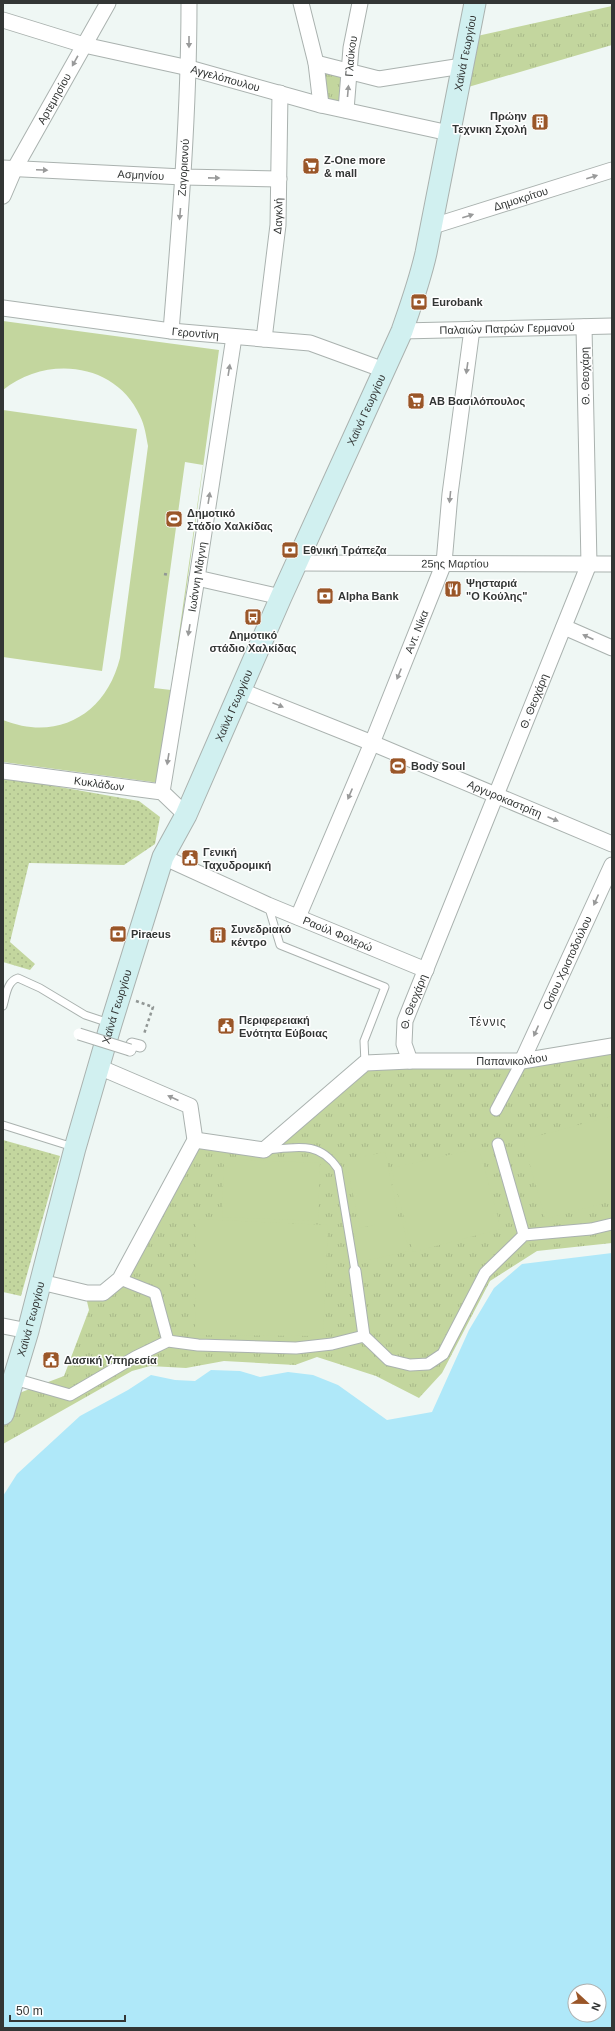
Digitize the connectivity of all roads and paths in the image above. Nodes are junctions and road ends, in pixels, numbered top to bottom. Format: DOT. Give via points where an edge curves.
graph roads {
  1 [pos="108,3"];
  2 [pos="189,3"];
  3 [pos="301,3"];
  4 [pos="360,3"];
  5 [pos="475,3"];
  6 [pos="3,20"];
  7 [pos="84,45"];
  8 [pos="316,63"];
  9 [pos="462,66"];
  10 [pos="189,68"];
  11 [pos="350,71"];
  12 [pos="280,93"];
  13 [pos="321,105"];
  14 [pos="346,110"];
  15 [pos="449,133"];
  16 [pos="9,168"];
  17 [pos="612,170"];
  18 [pos="183,177"];
  19 [pos="279,179"];
  20 [pos="3,196"];
  21 [pos="430,227"];
  22 [pos="3,308"];
  23 [pos="612,326"];
  24 [pos="584,327"];
  25 [pos="472,330"];
  26 [pos="171,331"];
  27 [pos="402,331"];
  28 [pos="234,337"];
  29 [pos="264,339"];
  30 [pos="384,370"];
  31 [pos="298,563"];
  32 [pos="444,563"];
  33 [pos="590,564"];
  34 [pos="612,564"];
  35 [pos="164,574"];
  36 [pos="169,575"];
  37 [pos="197,578"];
  38 [pos="281,597"];
  39 [pos="564,627"];
  40 [pos="612,648"];
  41 [pos="242,691"];
  42 [pos="372,743"];
  43 [pos="3,771"];
  44 [pos="162,792"];
  45 [pos="496,794"];
  46 [pos="186,815"];
  47 [pos="612,844"];
  48 [pos="163,856"];
  49 [pos="612,865"];
  50 [pos="268,905"];
  51 [pos="298,917"];
  52 [pos="426,970"];
  53 [pos="119,995"];
  54 [pos="3,1006"];
  55 [pos="111,1024"];
  56 [pos="79,1034"];
  57 [pos="140,1046"];
  58 [pos="612,1046"];
  59 [pos="410,1061"];
  60 [pos="522,1062"];
  61 [pos="365,1063"];
  62 [pos="99,1067"];
  63 [pos="496,1110"];
  64 [pos="3,1124"];
  65 [pos="195,1140"];
  66 [pos="498,1144"];
  67 [pos="75,1148"];
  68 [pos="264,1150"];
  69 [pos="612,1224"];
  70 [pos="524,1235"];
  71 [pos="355,1271"];
  72 [pos="120,1279"];
  73 [pos="41,1282"];
  74 [pos="3,1326"];
  75 [pos="28,1331"];
  76 [pos="364,1336"];
  77 [pos="168,1341"];
  78 [pos="14,1378"];
  79 [pos="3,1414"];
  1 -- 7 [label="street, Αρτεμησίου"];
  2 -- 10 [label="street, Ζαγοριανού, one-way"];
  3 -- 8 [label="street"];
  4 -- 11 [label="street, Γλαύκου" via="350,48"];
  5 -- 9 [label="main road, Χαϊνά Γεωργίου"];
  6 -- 7 [label="street, Αγγελόπουλου"];
  7 -- 10 [label="street, Αγγελόπουλου"];
  7 -- 16 [label="street, Αρτεμησίου, one-way"];
  8 -- 11 [label="street"];
  8 -- 13 [label="street"];
  9 -- 11 [label="street" via="378,79"];
  9 -- 15 [label="main road, Χαϊνά Γεωργίου"];
  10 -- 12 [label="street, Αγγελόπουλου"];
  10 -- 18 [label="street, Ζαγοριανού"];
  14 -- 11 [label="street, Γλαύκου, one-way"];
  12 -- 13 [label="street, Αγγελόπουλου"];
  12 -- 19 [label="street, Δαγκλή"];
  13 -- 14 [label="street, Αγγελόπουλου"];
  14 -- 15 [label="street, Αγγελόπουλου"];
  15 -- 21 [label="main road, Χαϊνά Γεωργίου"];
  16 -- 18 [label="street, Ασμηνίου, one-way"];
  16 -- 20 [label="street, Αρτεμησίου"];
  21 -- 17 [label="street, Δημοκρίτου, one-way"];
  18 -- 19 [label="street, Ασμηνίου, one-way"];
  18 -- 26 [label="street, Ζαγοριανού, one-way"];
  19 -- 29 [label="street, Δαγκλή" via="278,225"];
  21 -- 27 [label="main road, Χαϊνά Γεωργίου" via="420,278"];
  22 -- 26 [label="street, Γεροντίνη"];
  23 -- 24 [label="street, Παλαιών Πατρών Γερμανού"];
  24 -- 25 [label="street, Παλαιών Πατρών Γερμανού"];
  24 -- 33 [label="street, Θ. Θεοχάρη"];
  25 -- 27 [label="street, Παλαιών Πατρών Γερμανού"];
  25 -- 32 [label="street, Αντ. Νίκα, one-way" via="450,494"];
  26 -- 28 [label="street, Γεροντίνη"];
  27 -- 30 [label="main road, Χαϊνά Γεωργίου"];
  28 -- 29 [label="street, Γεροντίνη"];
  37 -- 28 [label="street, Ιωάννη Μὰγνη, one-way"];
  29 -- 30 [label="street, Γεροντίνη" via="310,343"];
  30 -- 31 [label="main road, Χαϊνά Γεωργίου"];
  31 -- 32 [label="street, 25ης Μαρτίου"];
  31 -- 38 [label="main road, Χαϊνά Γεωργίου"];
  32 -- 33 [label="street, 25ης Μαρτίου"];
  32 -- 42 [label="street, Αντ. Νίκα, one-way"];
  33 -- 34 [label="street, 25ης Μαρτίου"];
  33 -- 39 [label="street, Θ. Θεοχάρη"];
  35 -- 36 [label="path"];
  37 -- 38 [label="street"];
  37 -- 44 [label="street, Ιωάννη Μὰγνη, one-way"];
  38 -- 41 [label="main road, Χαϊνά Γεωργίου"];
  40 -- 39 [label="street, one-way"];
  39 -- 45 [label="street, Θ. Θεοχάρη"];
  41 -- 42 [label="street, Αργυροκαστρίτη, one-way"];
  41 -- 46 [label="main road, Χαϊνά Γεωργίου"];
  42 -- 45 [label="street, Αργυροκαστρίτη"];
  42 -- 51 [label="street, Αντ. Νίκα, one-way"];
  43 -- 44 [label="street, Κυκλάδων"];
  44 -- 46 [label="street"];
  45 -- 47 [label="street, Αργυροκαστρίτη, one-way"];
  45 -- 52 [label="street, Θ. Θεοχάρη"];
  46 -- 48 [label="main road, Χαϊνά Γεωργίου"];
  48 -- 50 [label="street, Ραούλ Φολερώ"];
  48 -- 53 [label="main road, Χαϊνά Γεωργίου"];
  49 -- 60 [label="street, Οσίου Χριστοδούλου, one-way"];
  50 -- 51 [label="street, Ραούλ Φολερώ"];
  50 -- 61 [label="lane" via="280,944 385,986 364,1041"];
  51 -- 52 [label="street, Ραούλ Φολερώ"];
  52 -- 59 [label="street, Θ. Θεοχάρη" via="404,1028 404,1044"];
  53 -- 55 [label="main road, Χαϊνά Γεωργίου"];
  53 -- 57 [label="path" via="153,1007"];
  54 -- 55 [label="lane" via="9,985 18,978 85,1015"];
  55 -- 62 [label="main road, Χαϊνά Γεωργίου"];
  56 -- 57 [label="street, bridge" via="130,1050 132,1044"];
  58 -- 60 [label="street, Παπανικολάου"];
  59 -- 60 [label="street, Παπανικολάου"];
  59 -- 61 [label="street, Παπανικολάου"];
  60 -- 63 [label="street"];
  61 -- 68 [label="street"];
  65 -- 62 [label="street, one-way" via="190,1106"];
  62 -- 67 [label="main road, Χαϊνά Γεωργίου"];
  64 -- 67 [label="lane"];
  65 -- 68 [label="street"];
  65 -- 72 [label="street"];
  66 -- 70 [label="street"];
  67 -- 73 [label="main road, Χαϊνά Γεωργίου"];
  68 -- 71 [label="lane" via="303,1146 330,1157 338,1169"];
  69 -- 70 [label="street" via="591,1229"];
  70 -- 76 [label="street" via="484,1273 443,1354 428,1364 410,1365 389,1360"];
  71 -- 76 [label="street"];
  72 -- 73 [label="street" via="103,1294 87,1293"];
  72 -- 77 [label="street" via="155,1293"];
  73 -- 75 [label="main road, Χαϊνά Γεωργίου"];
  74 -- 75 [label="street"];
  75 -- 78 [label="main road, Χαϊνά Γεωργίου"];
  76 -- 77 [label="street" via="332,1344 296,1348 198,1345"];
  77 -- 78 [label="street" via="70,1395"];
  78 -- 79 [label="main road, Χαϊνά Γεωργίου"];
}
